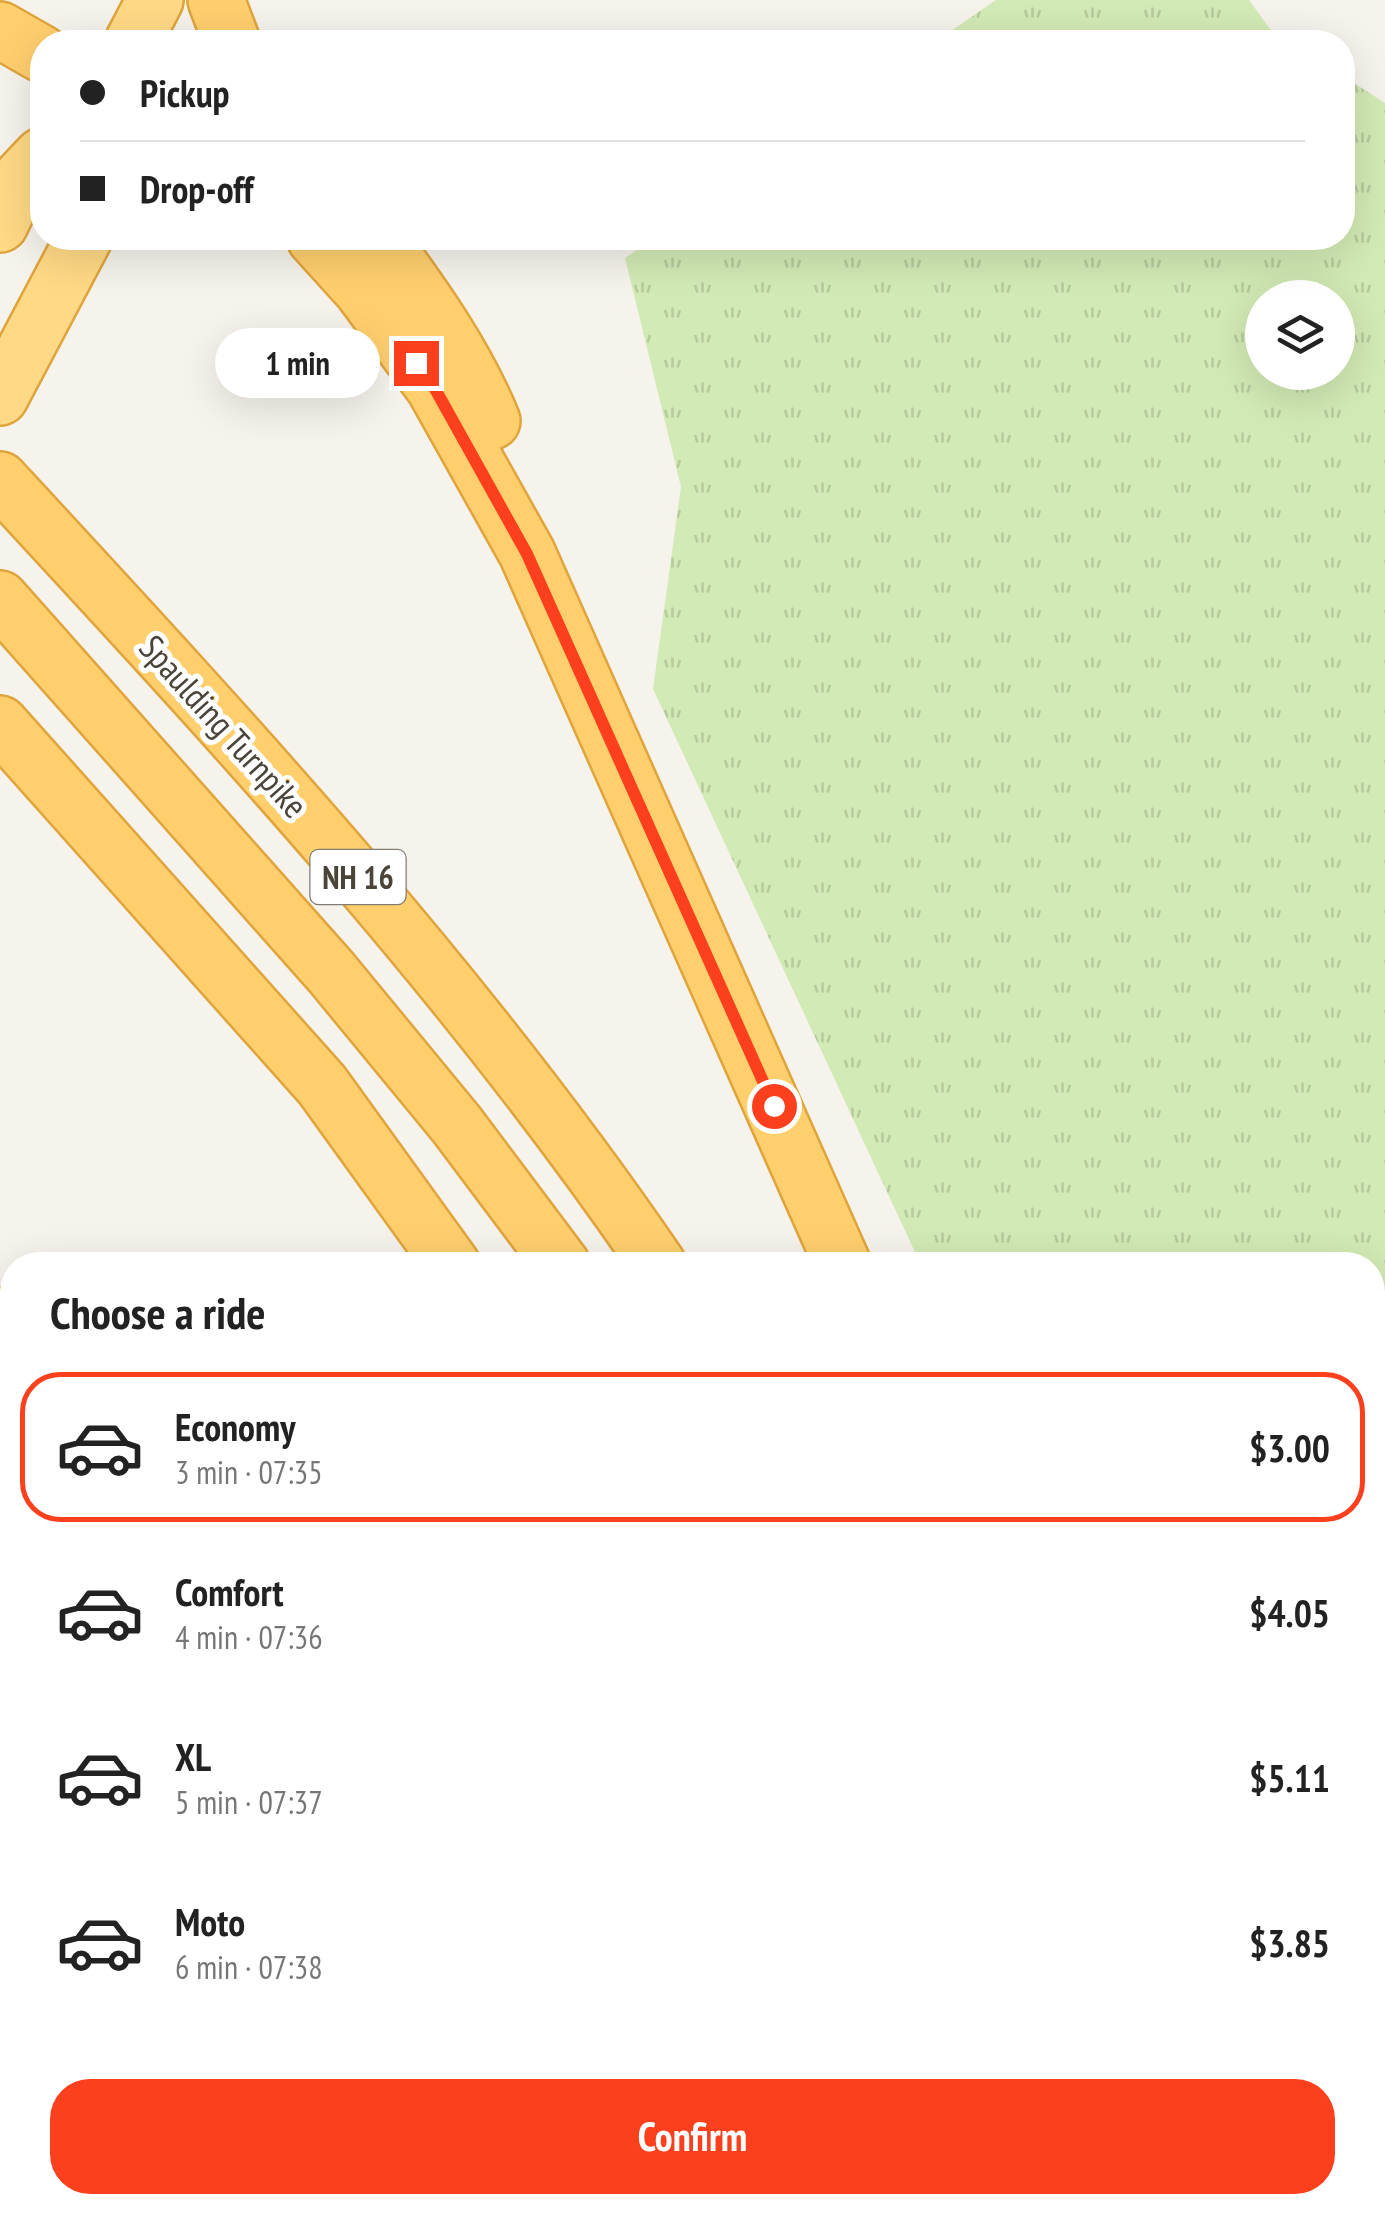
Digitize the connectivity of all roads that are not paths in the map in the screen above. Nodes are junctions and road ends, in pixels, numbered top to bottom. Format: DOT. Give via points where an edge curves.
graph roads {
  1 [pos="155,0"];
  2 [pos="216,0"];
  3 [pos="0,30"];
  4 [pos="139,30"];
  5 [pos="227,30"];
  6 [pos="30,47"];
  7 [pos="30,169"];
  8 [pos="0,224"];
  9 [pos="78,250"];
  10 [pos="326,250"];
  11 [pos="389,250"];
  12 [pos="0,396"];
  13 [pos="15,496"];
  14 [pos="527,554"];
  15 [pos="0,600"];
  16 [pos="0,724"];
  17 [pos="443,1252"];
  18 [pos="552,1252"];
  19 [pos="648,1252"];
  20 [pos="837,1252"];
  1 -- 4 [label="highway"];
  2 -- 5 [label="highway"];
  3 -- 6 [label="highway"];
  7 -- 8 [label="highway"];
  9 -- 12 [label="highway"];
  10 -- 14 [label="highway" via="434,387"];
  11 -- 14 [label="highway" via="480,392 518,482"];
  13 -- 19 [label="highway, Spaulding Turnpike / NH 16" via="394,920 492,1038"];
  14 -- 20 [label="highway"];
  15 -- 18 [label="highway, NH 16" via="332,972"];
  16 -- 17 [label="highway" via="322,1085"];
}
